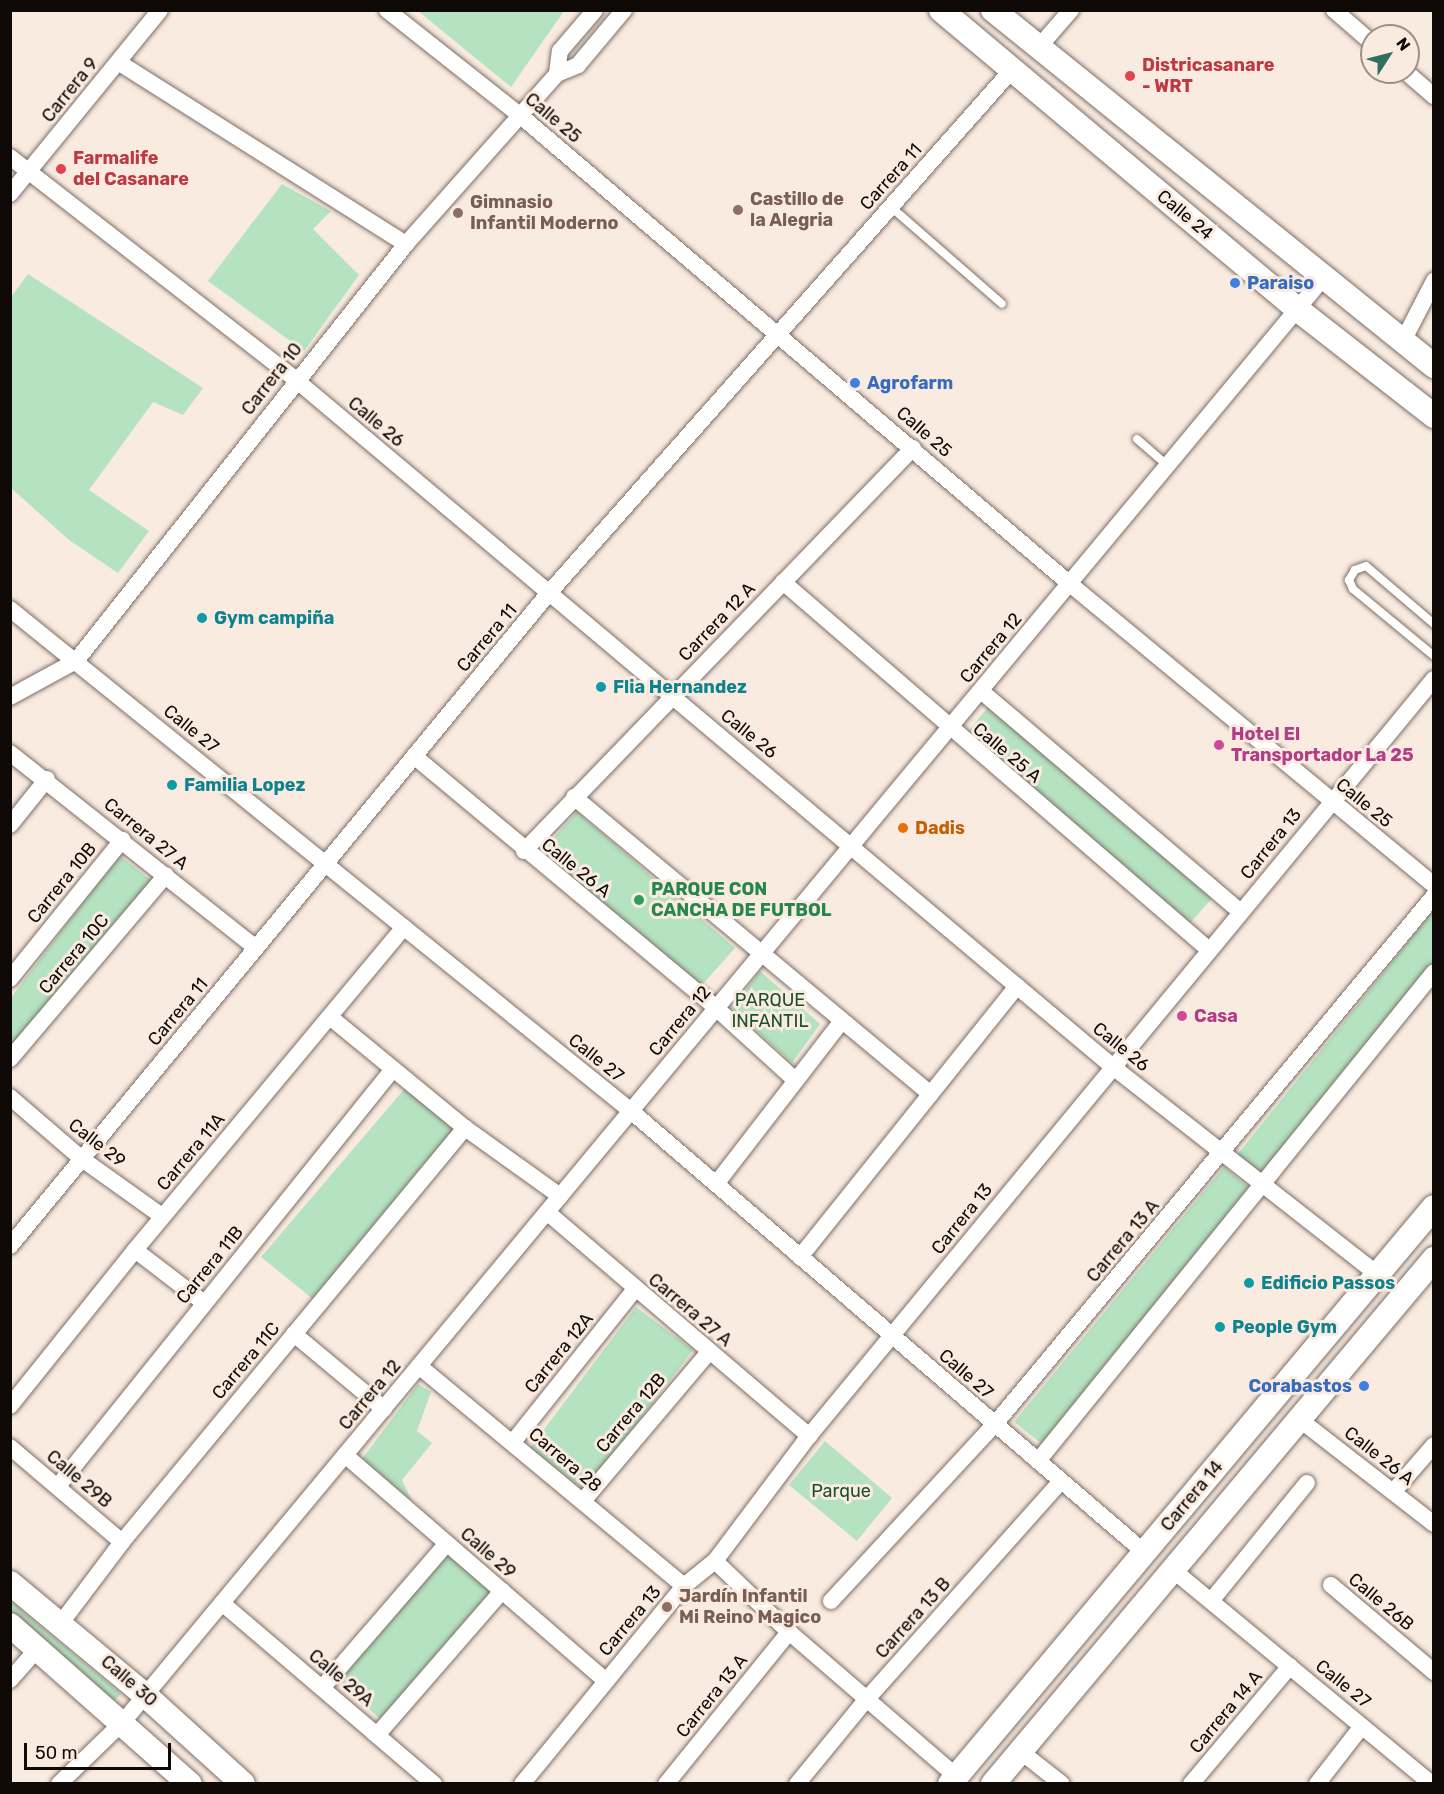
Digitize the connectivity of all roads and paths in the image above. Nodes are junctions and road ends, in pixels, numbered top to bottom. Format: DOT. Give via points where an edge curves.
graph roads {
  1 [pos="160,10"];
  2 [pos="387,10"];
  3 [pos="594,10"];
  4 [pos="624,10"];
  5 [pos="941,10"];
  6 [pos="993,10"];
  7 [pos="1071,10"];
  8 [pos="1334,10"];
  9 [pos="1360,33"];
  10 [pos="1038,48"];
  11 [pos="118,62"];
  12 [pos="1012,70"];
  13 [pos="557,74"];
  14 [pos="1420,84"];
  15 [pos="1434,96"];
  16 [pos="522,117"];
  17 [pos="10,158"];
  18 [pos="28,172"];
  19 [pos="10,194"];
  20 [pos="891,207"];
  21 [pos="406,244"];
  22 [pos="1324,277"];
  23 [pos="1434,281"];
  24 [pos="1002,304"];
  25 [pos="1297,309"];
  26 [pos="778,334"];
  27 [pos="1403,341"];
  28 [pos="1434,366"];
  29 [pos="296,380"];
  30 [pos="1434,416"];
  31 [pos="1137,439"];
  32 [pos="913,448"];
  33 [pos="1168,466"];
  34 [pos="783,582"];
  35 [pos="1070,584"];
  36 [pos="548,594"];
  37 [pos="10,609"];
  38 [pos="1434,624"];
  39 [pos="1434,656"];
  40 [pos="76,661"];
  41 [pos="1434,679"];
  42 [pos="981,691"];
  43 [pos="10,697"];
  44 [pos="672,697"];
  45 [pos="949,728"];
  46 [pos="10,753"];
  47 [pos="414,756"];
  48 [pos="47,779"];
  49 [pos="574,797"];
  50 [pos="1332,802"];
  51 [pos="10,825"];
  52 [pos="122,840"];
  53 [pos="853,844"];
  54 [pos="524,851"];
  55 [pos="326,863"];
  56 [pos="166,875"];
  57 [pos="1434,885"];
  58 [pos="1434,896"];
  59 [pos="1241,912"];
  60 [pos="405,927"];
  61 [pos="256,948"];
  62 [pos="1209,950"];
  63 [pos="761,954"];
  64 [pos="1434,972"];
  65 [pos="10,979"];
  66 [pos="1017,986"];
  67 [pos="717,1008"];
  68 [pos="330,1017"];
  69 [pos="841,1022"];
  70 [pos="10,1059"];
  71 [pos="1113,1067"];
  72 [pos="393,1069"];
  73 [pos="795,1080"];
  74 [pos="930,1094"];
  75 [pos="10,1097"];
  76 [pos="631,1111"];
  77 [pos="465,1128"];
  78 [pos="1222,1152"];
  79 [pos="82,1158"];
  80 [pos="716,1184"];
  81 [pos="1264,1185"];
  82 [pos="560,1197"];
  83 [pos="1434,1208"];
  84 [pos="547,1212"];
  85 [pos="162,1216"];
  86 [pos="10,1246"];
  87 [pos="135,1250"];
  88 [pos="801,1257"];
  89 [pos="1434,1259"];
  90 [pos="1377,1275"];
  91 [pos="635,1289"];
  92 [pos="204,1303"];
  93 [pos="294,1334"];
  94 [pos="892,1336"];
  95 [pos="709,1352"];
  96 [pos="419,1366"];
  97 [pos="10,1406"];
  98 [pos="384,1408"];
  99 [pos="1299,1419"];
  100 [pos="995,1424"];
  101 [pos="809,1436"];
  102 [pos="513,1442"];
  103 [pos="1434,1445"];
  104 [pos="10,1447"];
  105 [pos="345,1455"];
  106 [pos="1038,1461"];
  107 [pos="1061,1482"];
  108 [pos="1307,1483"];
  109 [pos="58,1486"];
  110 [pos="1394,1492"];
  111 [pos="583,1501"];
  112 [pos="1434,1524"];
  113 [pos="122,1542"];
  114 [pos="447,1543"];
  115 [pos="1144,1552"];
  116 [pos="715,1561"];
  117 [pos="1173,1570"];
  118 [pos="10,1583"];
  119 [pos="1331,1585"];
  120 [pos="684,1586"];
  121 [pos="502,1591"];
  122 [pos="1211,1601"];
  123 [pos="831,1602"];
  124 [pos="222,1603"];
  125 [pos="61,1623"];
  126 [pos="10,1625"];
  127 [pos="789,1632"];
  128 [pos="38,1648"];
  129 [pos="1290,1666"];
  130 [pos="1434,1672"];
  131 [pos="10,1680"];
  132 [pos="606,1681"];
  133 [pos="322,1688"];
  134 [pos="146,1695"];
  135 [pos="866,1700"];
  136 [pos="123,1722"];
  137 [pos="1362,1726"];
  138 [pos="377,1735"];
  139 [pos="1020,1751"];
  140 [pos="953,1780"];
  141 [pos="59,1784"];
  142 [pos="190,1784"];
  143 [pos="243,1784"];
  144 [pos="434,1784"];
  145 [pos="522,1784"];
  146 [pos="666,1784"];
  147 [pos="797,1784"];
  148 [pos="993,1784"];
  149 [pos="1062,1784"];
  150 [pos="1191,1784"];
  151 [pos="1317,1784"];
  152 [pos="1432,1784"];
  1 -- 11 [label="street, Carrera 9"];
  2 -- 16 [label="street, Calle 25"];
  3 -- 13 [label="street, Carrera 10" via="560,51"];
  4 -- 13 [label="street, Carrera 10" via="578,65"];
  5 -- 12 [label="street, Calle 24"];
  6 -- 10 [label="street"];
  7 -- 10 [label="street"];
  8 -- 9 [label="street"];
  10 -- 22 [label="street"];
  11 -- 18 [label="street, Carrera 9"];
  11 -- 21 [label="street"];
  12 -- 20 [label="street, Carrera 11"];
  12 -- 25 [label="street, Calle 24"];
  13 -- 16 [label="street, Carrera 10"];
  14 -- 15 [label="street"];
  16 -- 21 [label="street, Carrera 10"];
  16 -- 26 [label="street, Calle 25"];
  17 -- 18 [label="street, Calle 26"];
  18 -- 19 [label="street, Carrera 9"];
  18 -- 29 [label="street, Calle 26"];
  20 -- 24 [label="lane"];
  20 -- 26 [label="street, Carrera 11"];
  21 -- 29 [label="street, Carrera 10"];
  22 -- 25 [label="street, Carrera 12"];
  22 -- 27 [label="street"];
  23 -- 27 [label="street"];
  25 -- 30 [label="street, Calle 24"];
  25 -- 33 [label="street, Carrera 12"];
  26 -- 32 [label="street, Calle 25"];
  26 -- 36 [label="street, Carrera 11"];
  27 -- 28 [label="street"];
  29 -- 36 [label="street, Calle 26"];
  29 -- 40 [label="street, Carrera 10"];
  31 -- 33 [label="lane"];
  32 -- 34 [label="street, Carrera 12 A"];
  32 -- 35 [label="street, Calle 25"];
  33 -- 35 [label="street, Carrera 12"];
  34 -- 44 [label="street, Carrera 12 A"];
  34 -- 45 [label="street, Calle 25 A"];
  35 -- 42 [label="street, Carrera 12"];
  35 -- 50 [label="street, Calle 25"];
  36 -- 44 [label="street, Calle 26"];
  36 -- 47 [label="street, Carrera 11"];
  37 -- 40 [label="street, Calle 27"];
  38 -- 39 [label="lane" via="1366,566 1355,570 1349,580 1353,589"];
  40 -- 43 [label="street, Carrera 10"];
  40 -- 55 [label="street, Calle 27"];
  41 -- 50 [label="street, Carrera 13"];
  42 -- 45 [label="street, Carrera 12"];
  42 -- 59 [label="street, Calle 25 A"];
  44 -- 49 [label="street, Carrera 12 A"];
  44 -- 53 [label="street, Calle 26"];
  45 -- 53 [label="street, Carrera 12"];
  45 -- 62 [label="street, Calle 25 A"];
  46 -- 48 [label="street, Carrera 27 A"];
  47 -- 54 [label="street, Calle 26 A"];
  47 -- 55 [label="street, Carrera 11"];
  48 -- 51 [label="street"];
  48 -- 52 [label="street, Carrera 27 A"];
  49 -- 54 [label="street, Carrera 12 A"];
  49 -- 63 [label="street"];
  50 -- 57 [label="street, Calle 25"];
  50 -- 59 [label="street, Carrera 13"];
  52 -- 56 [label="street, Carrera 27 A"];
  52 -- 65 [label="street, Carrera 10B"];
  53 -- 63 [label="street, Carrera 12"];
  53 -- 66 [label="street, Calle 26"];
  54 -- 67 [label="street, Calle 26 A"];
  55 -- 60 [label="street, Calle 27"];
  55 -- 61 [label="street, Carrera 11"];
  56 -- 61 [label="street, Carrera 27 A"];
  56 -- 70 [label="street, Carrera 10C"];
  58 -- 78 [label="street, Carrera 13 A"];
  59 -- 62 [label="street, Carrera 13"];
  60 -- 68 [label="street, Carrera 11A"];
  60 -- 76 [label="street, Calle 27"];
  61 -- 79 [label="street, Carrera 11"];
  62 -- 71 [label="street, Carrera 13"];
  63 -- 67 [label="street, Carrera 12"];
  63 -- 69 [label="street"];
  64 -- 81 [label="street"];
  66 -- 71 [label="street, Calle 26"];
  66 -- 74 [label="street"];
  67 -- 73 [label="street, Calle 26 A"];
  67 -- 76 [label="street, Carrera 12"];
  68 -- 72 [label="street"];
  68 -- 85 [label="street, Carrera 11A"];
  69 -- 73 [label="street"];
  69 -- 74 [label="street"];
  71 -- 78 [label="street, Calle 26"];
  71 -- 94 [label="street, Carrera 13"];
  72 -- 77 [label="street"];
  72 -- 92 [label="street, Carrera 11B"];
  73 -- 80 [label="street"];
  74 -- 88 [label="street"];
  75 -- 79 [label="street, Calle 29"];
  76 -- 80 [label="street, Calle 27"];
  76 -- 82 [label="street, Carrera 12"];
  77 -- 82 [label="street"];
  77 -- 93 [label="street, Carrera 11C"];
  78 -- 81 [label="street, Calle 26"];
  78 -- 100 [label="street, Carrera 13 A"];
  79 -- 85 [label="street, Calle 29"];
  79 -- 86 [label="street, Carrera 11"];
  80 -- 88 [label="street, Calle 27"];
  81 -- 90 [label="street, Calle 26"];
  81 -- 106 [label="street"];
  82 -- 84 [label="street, Carrera 12"];
  83 -- 90 [label="street, Carrera 14"];
  84 -- 91 [label="street, Carrera 27 A"];
  84 -- 96 [label="street, Carrera 12"];
  85 -- 87 [label="street, Carrera 11A"];
  87 -- 92 [label="street"];
  87 -- 97 [label="street, Carrera 11A"];
  88 -- 94 [label="street, Calle 27"];
  89 -- 99 [label="street, Carrera 14"];
  90 -- 115 [label="street, Carrera 14"];
  91 -- 95 [label="street, Carrera 27 A"];
  91 -- 102 [label="street, Carrera 12A"];
  92 -- 109 [label="street, Carrera 11B"];
  93 -- 98 [label="street"];
  93 -- 113 [label="street, Carrera 11C"];
  94 -- 100 [label="street, Calle 27"];
  94 -- 101 [label="street, Carrera 13"];
  95 -- 101 [label="street, Carrera 27 A"];
  95 -- 111 [label="street, Carrera 12B"];
  96 -- 98 [label="street, Carrera 12"];
  96 -- 102 [label="street, Carrera 28"];
  98 -- 105 [label="street, Carrera 12"];
  99 -- 110 [label="street, Calle 26 A"];
  99 -- 117 [label="street, Carrera 14"];
  100 -- 106 [label="street, Calle 27"];
  100 -- 123 [label="street, Carrera 13 A"];
  101 -- 116 [label="street, Carrera 13"];
  102 -- 111 [label="street, Carrera 28"];
  103 -- 110 [label="street"];
  104 -- 109 [label="street, Calle 29B"];
  105 -- 114 [label="street, Calle 29"];
  105 -- 124 [label="street, Carrera 12"];
  106 -- 107 [label="street, Calle 27"];
  107 -- 115 [label="street, Calle 27"];
  107 -- 135 [label="street, Carrera 13 B"];
  108 -- 122 [label="street"];
  109 -- 113 [label="street, Calle 29B"];
  110 -- 112 [label="street, Calle 26 A"];
  111 -- 120 [label="street, Carrera 28"];
  113 -- 125 [label="street, Carrera 11C"];
  114 -- 121 [label="street, Calle 29"];
  114 -- 133 [label="street"];
  115 -- 140 [label="street, Carrera 14"];
  116 -- 120 [label="street, Carrera 13"];
  116 -- 127 [label="street"];
  117 -- 122 [label="street, Calle 27"];
  117 -- 139 [label="street, Carrera 14"];
  118 -- 125 [label="street, Calle 30"];
  119 -- 130 [label="street, Calle 26B"];
  120 -- 132 [label="street, Carrera 13"];
  121 -- 132 [label="street, Calle 29"];
  121 -- 138 [label="street"];
  122 -- 129 [label="street, Calle 27"];
  124 -- 133 [label="street, Calle 29A"];
  124 -- 134 [label="street, Carrera 12"];
  125 -- 134 [label="street, Calle 30"];
  126 -- 128 [label="street, Calle 30"];
  127 -- 135 [label="street"];
  127 -- 146 [label="street, Carrera 13 A"];
  128 -- 131 [label="street"];
  128 -- 136 [label="street, Calle 30"];
  129 -- 137 [label="street, Calle 27"];
  129 -- 150 [label="street, Carrera 14 A"];
  132 -- 145 [label="street, Carrera 13"];
  133 -- 138 [label="street, Calle 29A"];
  134 -- 136 [label="street, Carrera 12"];
  134 -- 143 [label="street, Calle 30"];
  135 -- 140 [label="street"];
  135 -- 147 [label="street, Carrera 13 B"];
  136 -- 141 [label="street, Carrera 12"];
  136 -- 142 [label="street, Calle 30"];
  137 -- 151 [label="street"];
  137 -- 152 [label="street, Calle 27"];
  138 -- 144 [label="street, Calle 29A"];
  139 -- 148 [label="street, Carrera 14"];
  139 -- 149 [label="street"];
}
